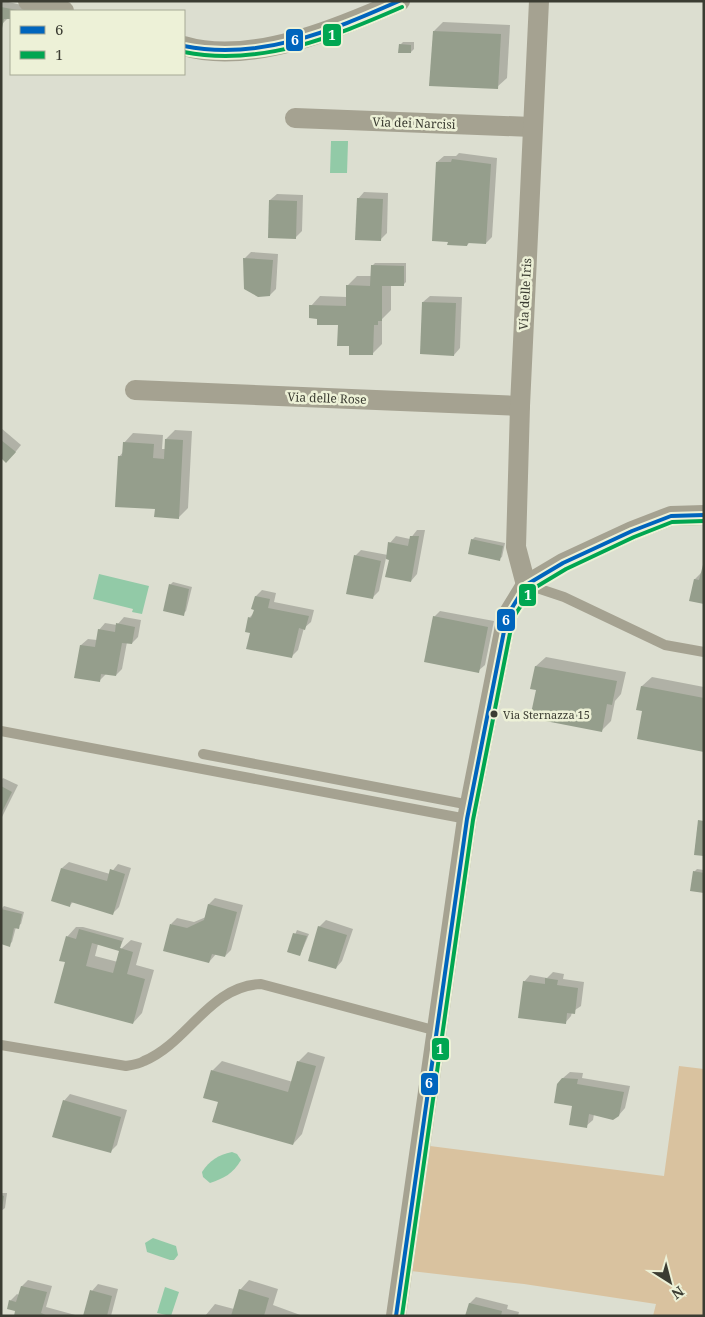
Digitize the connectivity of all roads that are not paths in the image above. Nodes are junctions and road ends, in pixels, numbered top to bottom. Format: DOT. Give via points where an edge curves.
graph roads {
  1 [pos="28,1"];
  2 [pos="400,1"];
  3 [pos="539,1"];
  4 [pos="60,10"];
  5 [pos="185,46"];
  6 [pos="295,118"];
  7 [pos="532,127"];
  8 [pos="135,390"];
  9 [pos="520,406"];
  10 [pos="704,515"];
  11 [pos="526,585"];
  12 [pos="704,652"];
  13 [pos="1,731"];
  14 [pos="203,754"];
  15 [pos="468,812"];
  16 [pos="437,1031"];
  17 [pos="1,1045"];
  18 [pos="396,1316"];
  1 -- 4 [label="street"];
  2 -- 5 [label="street" via="318,33 260,48 216,52"];
  3 -- 7 [label="street, Via delle Iris"];
  6 -- 7 [label="street, Via dei Narcisi"];
  7 -- 9 [label="street, Via delle Iris"];
  8 -- 9 [label="street, Via delle Rose"];
  9 -- 11 [label="street, Via delle Iris" via="516,547"];
  10 -- 11 [label="street" via="671,516 632,531 563,563"];
  11 -- 12 [label="lane" via="564,597 665,645"];
  11 -- 15 [label="street" via="507,616"];
  13 -- 15 [label="lane"];
  14 -- 15 [label="lane"];
  15 -- 16 [label="street"];
  16 -- 17 [label="lane" via="255,984 226,995 160,1052 126,1066"];
  16 -- 18 [label="street"];
}
